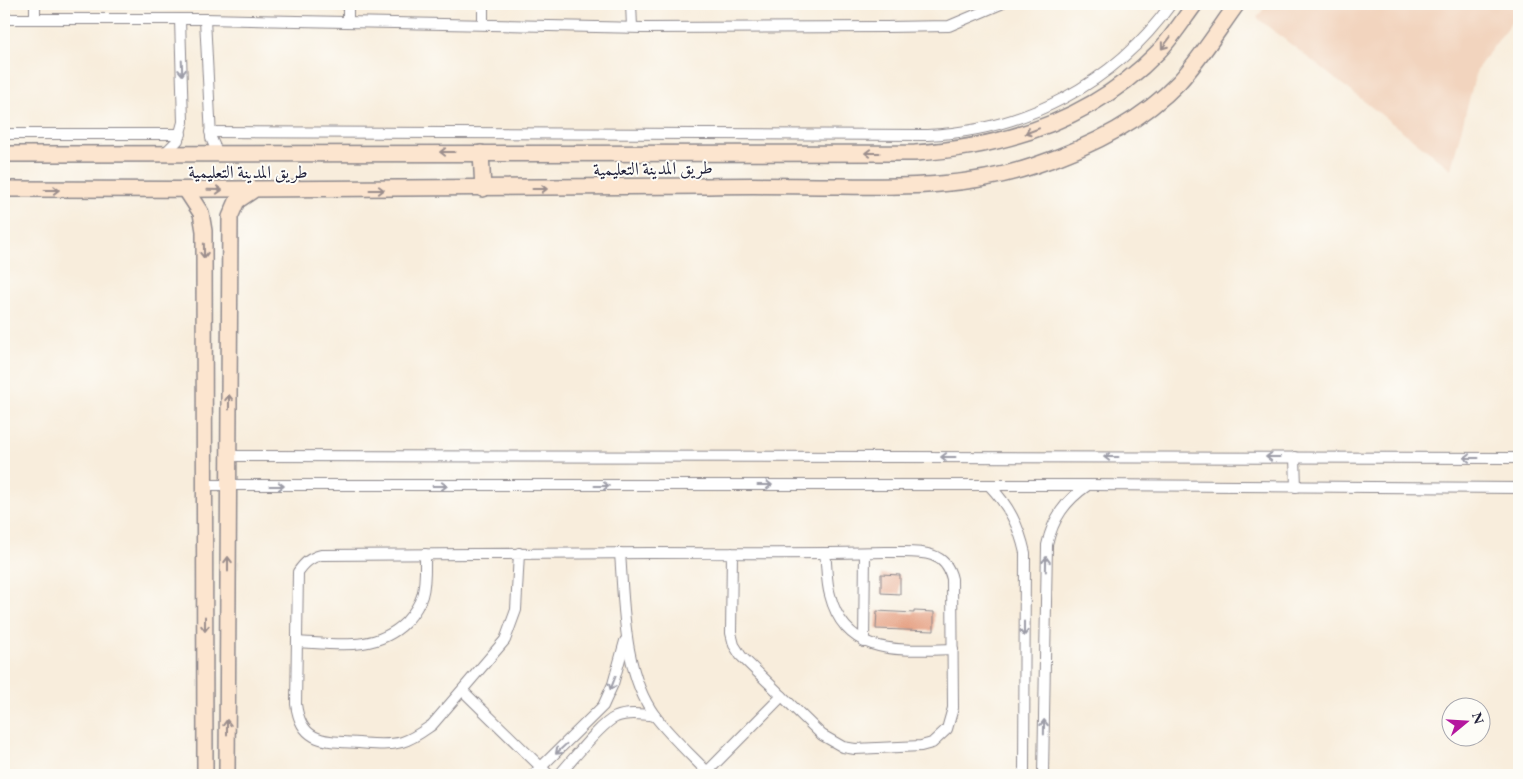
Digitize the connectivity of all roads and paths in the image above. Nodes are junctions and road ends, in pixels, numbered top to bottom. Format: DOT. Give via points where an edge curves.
graph roads {
  1 [pos="35,4"];
  2 [pos="348,4"];
  3 [pos="483,4"];
  4 [pos="631,4"];
  5 [pos="1001,4"];
  6 [pos="1171,4"];
  7 [pos="1195,4"];
  8 [pos="1237,4"];
  9 [pos="4,18"];
  10 [pos="35,18"];
  11 [pos="180,19"];
  12 [pos="205,19"];
  13 [pos="348,21"];
  14 [pos="483,24"];
  15 [pos="632,27"];
  16 [pos="210,132"];
  17 [pos="4,134"];
  18 [pos="181,134"];
  19 [pos="481,153"];
  20 [pos="4,154"];
  21 [pos="164,154"];
  22 [pos="218,154"];
  23 [pos="4,189"];
  24 [pos="483,189"];
  25 [pos="186,190"];
  26 [pos="252,191"];
  27 [pos="229,456"];
  28 [pos="1295,457"];
  29 [pos="1519,458"];
  30 [pos="205,485"];
  31 [pos="989,485"];
  32 [pos="1088,485"];
  33 [pos="229,486"];
  34 [pos="1296,487"];
  35 [pos="1519,488"];
  36 [pos="519,553"];
  37 [pos="620,553"];
  38 [pos="732,553"];
  39 [pos="825,553"];
  40 [pos="865,553"];
  41 [pos="425,554"];
  42 [pos="626,638"];
  43 [pos="297,642"];
  44 [pos="864,642"];
  45 [pos="953,649"];
  46 [pos="463,691"];
  47 [pos="782,696"];
  48 [pos="655,716"];
  49 [pos="537,771"];
  50 [pos="709,773"];
  51 [pos="205,775"];
  52 [pos="227,775"];
  53 [pos="549,775"];
  54 [pos="559,775"];
  55 [pos="1024,775"];
  56 [pos="1043,775"];
  1 -- 10 [label="street"];
  2 -- 13 [label="street"];
  3 -- 14 [label="street"];
  4 -- 15 [label="street"];
  5 -- 15 [label="street" via="949,26"];
  6 -- 16 [label="street" via="1127,53 1072,95 1026,116 967,132 926,135"];
  7 -- 19 [label="street, طريق المدينة التعليمية, one-way" via="1160,51 1106,96 1058,121 982,146 915,153"];
  24 -- 8 [label="street, طريق المدينة التعليمية, one-way" via="895,186 950,183 1004,175 1064,156 1094,142 1147,108 1176,85 1195,64"];
  9 -- 10 [label="street"];
  10 -- 11 [label="street"];
  11 -- 12 [label="street"];
  11 -- 18 [label="street, one-way"];
  12 -- 13 [label="street"];
  12 -- 16 [label="street"];
  13 -- 14 [label="street"];
  14 -- 15 [label="street"];
  16 -- 22 [label="street"];
  17 -- 18 [label="street"];
  18 -- 21 [label="street"];
  19 -- 22 [label="street, طريق المدينة التعليمية, one-way"];
  19 -- 24 [label="street"];
  20 -- 21 [label="street, طريق المدينة التعليمية"];
  21 -- 22 [label="street, طريق المدينة التعليمية"];
  23 -- 25 [label="street, طريق المدينة التعليمية, one-way"];
  26 -- 24 [label="street, طريق المدينة التعليمية, one-way"];
  25 -- 26 [label="street, طريق المدينة التعليمية, one-way"];
  25 -- 30 [label="street, one-way" via="200,213 204,231"];
  27 -- 26 [label="street, one-way" via="230,217 238,201"];
  28 -- 27 [label="street, one-way"];
  27 -- 33 [label="street"];
  29 -- 28 [label="street, one-way"];
  28 -- 34 [label="street"];
  30 -- 33 [label="street"];
  30 -- 51 [label="street, one-way"];
  31 -- 32 [label="street"];
  33 -- 31 [label="street, one-way"];
  31 -- 55 [label="street, one-way" via="1014,516 1025,553"];
  32 -- 34 [label="street"];
  56 -- 32 [label="street, one-way" via="1047,545 1056,516"];
  52 -- 33 [label="street, one-way"];
  34 -- 35 [label="street"];
  36 -- 37 [label="street"];
  36 -- 41 [label="street"];
  36 -- 46 [label="street" via="518,595 512,626 496,653"];
  37 -- 38 [label="street"];
  37 -- 42 [label="street"];
  38 -- 39 [label="street"];
  38 -- 47 [label="street" via="730,633 734,645"];
  39 -- 40 [label="street"];
  39 -- 44 [label="street" via="833,608 851,633"];
  40 -- 44 [label="street"];
  40 -- 45 [label="street" via="934,554 947,564 952,579"];
  41 -- 43 [label="street" via="424,582 418,606 388,636 360,645"];
  41 -- 43 [label="street" via="321,555 312,558 298,572"];
  42 -- 48 [label="street" via="635,670"];
  42 -- 49 [label="street, one-way" via="603,706"];
  43 -- 46 [label="street" via="297,717 311,736 322,741 387,745 402,742 432,725"];
  44 -- 45 [label="street" via="889,650"];
  45 -- 47 [label="street" via="952,719 940,737 921,746 843,747 822,735"];
  46 -- 49 [label="street"];
  47 -- 50 [label="street"];
  48 -- 50 [label="street"];
  48 -- 54 [label="street" via="628,714 615,717"];
  49 -- 53 [label="street"];
}
